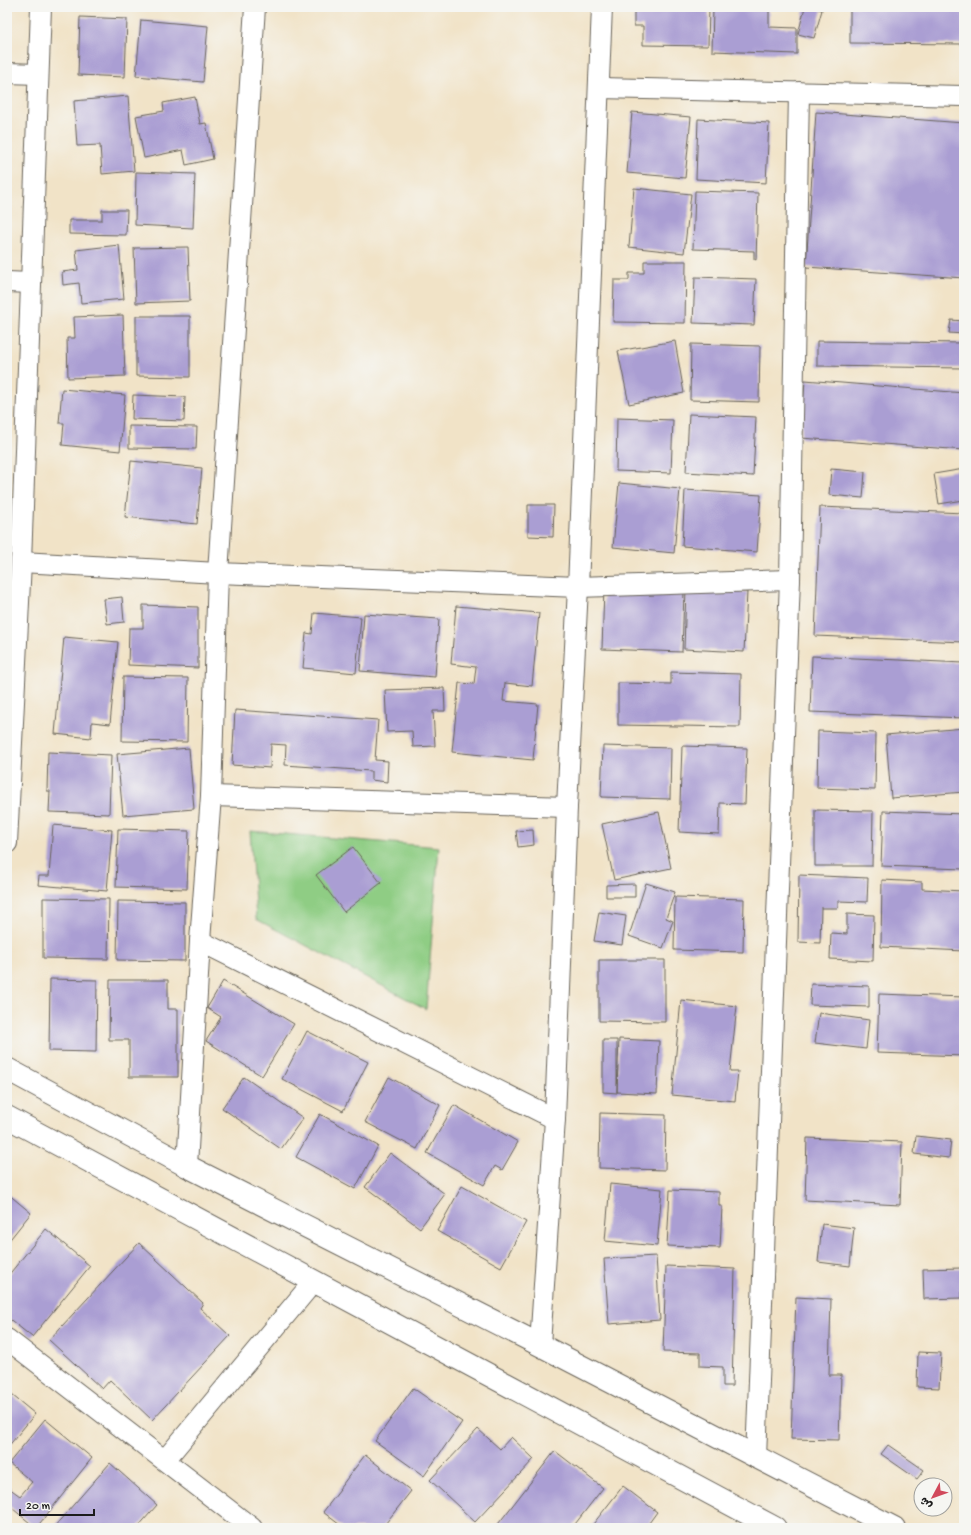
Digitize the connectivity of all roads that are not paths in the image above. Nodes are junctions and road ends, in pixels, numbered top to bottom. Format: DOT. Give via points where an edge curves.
graph roads {
  1 [pos="41,7"];
  2 [pos="255,7"];
  3 [pos="602,7"];
  4 [pos="7,72"];
  5 [pos="38,74"];
  6 [pos="599,88"];
  7 [pos="799,92"];
  8 [pos="964,96"];
  9 [pos="7,282"];
  10 [pos="31,283"];
  11 [pos="21,562"];
  12 [pos="218,573"];
  13 [pos="790,580"];
  14 [pos="578,587"];
  15 [pos="211,796"];
  16 [pos="567,807"];
  17 [pos="7,843"];
  18 [pos="200,941"];
  19 [pos="7,1069"];
  20 [pos="7,1117"];
  21 [pos="555,1119"];
  22 [pos="187,1166"];
  23 [pos="314,1281"];
  24 [pos="7,1339"];
  25 [pos="540,1345"];
  26 [pos="756,1458"];
  27 [pos="165,1460"];
  28 [pos="252,1528"];
  29 [pos="775,1528"];
  30 [pos="894,1528"];
  1 -- 5 [label="street"];
  2 -- 12 [label="street"];
  3 -- 6 [label="street"];
  4 -- 5 [label="street"];
  5 -- 10 [label="street"];
  6 -- 7 [label="street"];
  6 -- 14 [label="street"];
  7 -- 8 [label="street"];
  7 -- 13 [label="street"];
  9 -- 10 [label="street"];
  10 -- 11 [label="street"];
  11 -- 12 [label="street"];
  11 -- 17 [label="street"];
  12 -- 14 [label="street"];
  12 -- 15 [label="street"];
  13 -- 14 [label="street"];
  13 -- 26 [label="street"];
  14 -- 16 [label="street"];
  15 -- 16 [label="street"];
  15 -- 18 [label="street"];
  16 -- 21 [label="street"];
  18 -- 21 [label="street"];
  18 -- 22 [label="street"];
  19 -- 22 [label="street"];
  20 -- 23 [label="street"];
  21 -- 25 [label="street"];
  22 -- 25 [label="street"];
  23 -- 27 [label="street"];
  23 -- 29 [label="street"];
  24 -- 27 [label="street"];
  25 -- 26 [label="street"];
  26 -- 30 [label="street"];
  27 -- 28 [label="street"];
}
